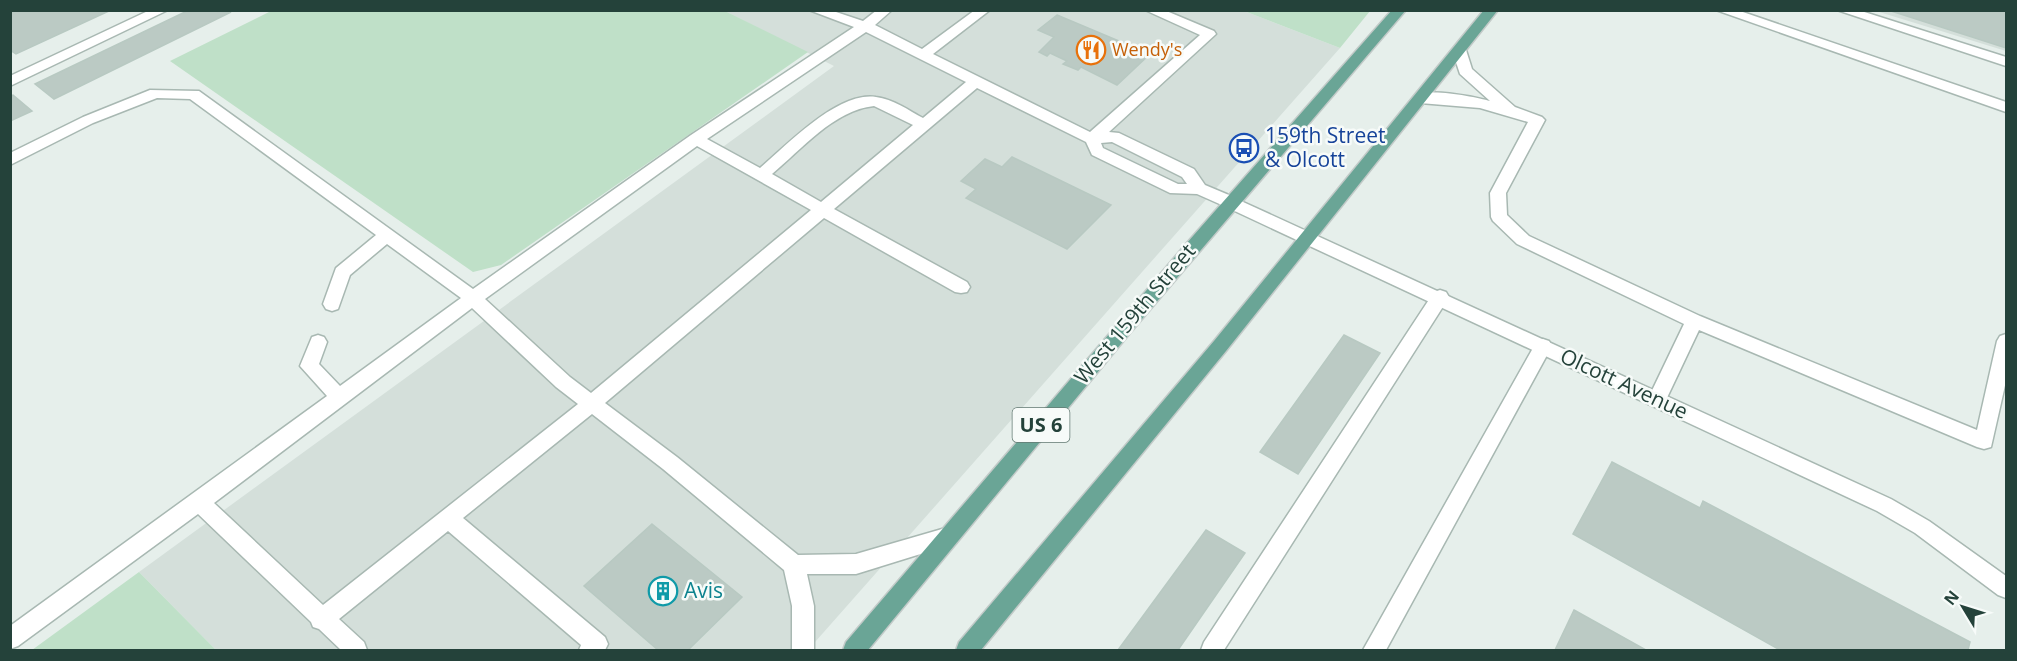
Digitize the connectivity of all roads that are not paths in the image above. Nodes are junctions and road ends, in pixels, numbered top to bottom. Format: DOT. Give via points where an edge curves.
graph roads {
  1 [pos="162,10"];
  2 [pos="886,10"];
  3 [pos="984,10"];
  4 [pos="1151,10"];
  5 [pos="1400,10"];
  6 [pos="1492,10"];
  7 [pos="1722,10"];
  8 [pos="1843,10"];
  9 [pos="821,11"];
  10 [pos="1764,17"];
  11 [pos="865,26"];
  12 [pos="1460,50"];
  13 [pos="923,55"];
  14 [pos="2007,62"];
  15 [pos="12,80"];
  16 [pos="976,81"];
  17 [pos="1420,98"];
  18 [pos="2007,107"];
  19 [pos="1509,109"];
  20 [pos="924,125"];
  21 [pos="696,139"];
  22 [pos="1092,139"];
  23 [pos="10,160"];
  24 [pos="761,175"];
  25 [pos="1230,202"];
  26 [pos="823,210"];
  27 [pos="387,235"];
  28 [pos="1308,236"];
  29 [pos="961,287"];
  30 [pos="1440,297"];
  31 [pos="473,298"];
  32 [pos="332,304"];
  33 [pos="1694,321"];
  34 [pos="318,342"];
  35 [pos="2006,345"];
  36 [pos="1543,346"];
  37 [pos="339,397"];
  38 [pos="1658,399"];
  39 [pos="592,404"];
  40 [pos="200,502"];
  41 [pos="448,518"];
  42 [pos="949,536"];
  43 [pos="794,565"];
  44 [pos="2007,588"];
  45 [pos="321,620"];
  46 [pos="10,639"];
  47 [pos="356,651"];
  48 [pos="590,651"];
  49 [pos="803,651"];
  50 [pos="854,651"];
  51 [pos="968,651"];
  52 [pos="1212,651"];
  53 [pos="1374,651"];
  1 -- 15 [label="street"];
  2 -- 11 [label="street"];
  3 -- 13 [label="street"];
  4 -- 22 [label="street" via="1209,34"];
  5 -- 25 [label="main road, West 159th Street / US 6"];
  6 -- 12 [label="main road"];
  7 -- 10 [label="street"];
  8 -- 14 [label="street"];
  9 -- 11 [label="street, Olcott Avenue"];
  10 -- 18 [label="street"];
  11 -- 13 [label="street, Olcott Avenue"];
  11 -- 21 [label="street"];
  12 -- 17 [label="main road"];
  12 -- 19 [label="street" via="1465,71"];
  13 -- 16 [label="street, Olcott Avenue"];
  16 -- 20 [label="street"];
  16 -- 22 [label="street, Olcott Avenue"];
  17 -- 19 [label="street" via="1449,98"];
  17 -- 28 [label="main road"];
  19 -- 33 [label="street" via="1537,120 1498,193 1499,217 1523,240"];
  20 -- 24 [label="street" via="876,101 858,101 837,112"];
  20 -- 26 [label="street"];
  21 -- 24 [label="street"];
  21 -- 31 [label="street"];
  22 -- 25 [label="street, Olcott Avenue" via="1097,152 1176,189 1199,189"];
  23 -- 27 [label="street" via="88,120 154,93 194,94"];
  24 -- 26 [label="street"];
  25 -- 28 [label="street, Olcott Avenue"];
  25 -- 42 [label="main road, West 159th Street / US 6"];
  26 -- 29 [label="street"];
  26 -- 39 [label="street"];
  27 -- 31 [label="street"];
  27 -- 32 [label="street" via="342,272"];
  28 -- 30 [label="street, Olcott Avenue"];
  28 -- 51 [label="main road"];
  30 -- 36 [label="street, Olcott Avenue"];
  30 -- 52 [label="street"];
  31 -- 37 [label="street"];
  31 -- 39 [label="street"];
  33 -- 35 [label="street" via="1984,441"];
  33 -- 38 [label="street"];
  34 -- 37 [label="street" via="309,366"];
  36 -- 38 [label="street, Olcott Avenue"];
  36 -- 53 [label="street"];
  37 -- 40 [label="street"];
  38 -- 44 [label="street, Olcott Avenue" via="1884,505 1940,539"];
  39 -- 41 [label="street"];
  39 -- 43 [label="street"];
  40 -- 45 [label="street"];
  40 -- 46 [label="street"];
  41 -- 45 [label="street"];
  41 -- 48 [label="street" via="597,644"];
  42 -- 43 [label="street" via="856,564"];
  42 -- 50 [label="main road, West 159th Street / US 6"];
  43 -- 49 [label="street" via="803,606"];
  45 -- 47 [label="street"];
}
